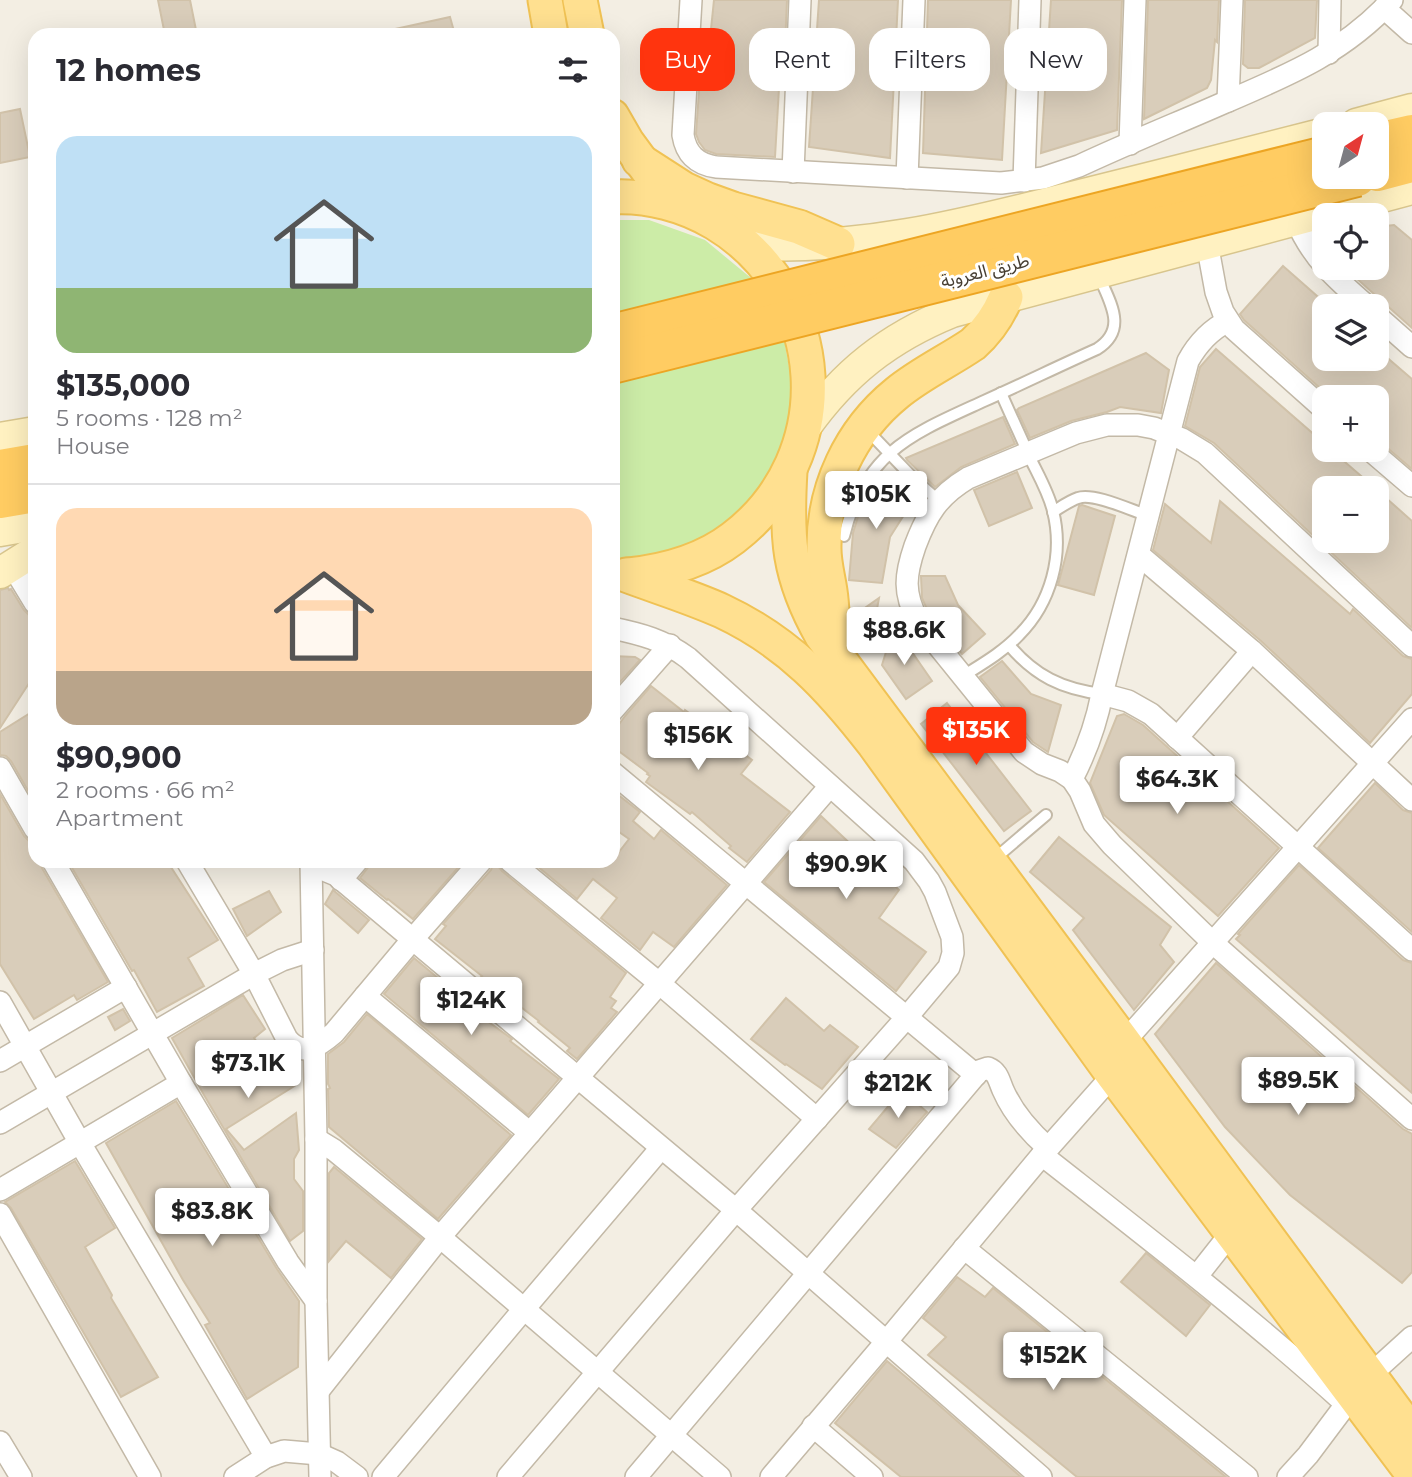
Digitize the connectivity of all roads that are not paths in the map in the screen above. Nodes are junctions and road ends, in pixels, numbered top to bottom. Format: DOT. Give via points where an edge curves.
graph roads {
  1 [pos="545,0"];
  2 [pos="580,0"];
  3 [pos="691,0"];
  4 [pos="800,0"];
  5 [pos="914,0"];
  6 [pos="1030,0"];
  7 [pos="1135,0"];
  8 [pos="1232,0"];
  9 [pos="1330,0"];
  10 [pos="1388,4"];
  11 [pos="550,28"];
  12 [pos="586,28"];
  13 [pos="1412,33"];
  14 [pos="1329,53"];
  15 [pos="1228,101"];
  16 [pos="1412,109"];
  17 [pos="1390,115"];
  18 [pos="620,130"];
  19 [pos="1412,134"];
  20 [pos="1312,136"];
  21 [pos="1390,139"];
  22 [pos="1130,144"];
  23 [pos="1312,159"];
  24 [pos="639,160"];
  25 [pos="1412,163"];
  26 [pos="1390,169"];
  27 [pos="793,172"];
  28 [pos="907,178"];
  29 [pos="1024,181"];
  30 [pos="1312,188"];
  31 [pos="1412,189"];
  32 [pos="620,197"];
  33 [pos="686,209"];
  34 [pos="1296,220"];
  35 [pos="847,242"];
  36 [pos="1208,243"];
  37 [pos="744,244"];
  38 [pos="1097,273"];
  39 [pos="1354,294"];
  40 [pos="1006,297"];
  41 [pos="1228,321"];
  42 [pos="1389,326"];
  43 [pos="620,332"];
  44 [pos="907,333"];
  45 [pos="1412,346"];
  46 [pos="620,362"];
  47 [pos="1001,393"];
  48 [pos="1312,399"];
  49 [pos="864,426"];
  50 [pos="805,428"];
  51 [pos="28,433"];
  52 [pos="1169,433"];
  53 [pos="0,438"];
  54 [pos="1028,452"];
  55 [pos="889,454"];
  56 [pos="1384,462"];
  57 [pos="28,464"];
  58 [pos="0,469"];
  59 [pos="790,471"];
  60 [pos="1412,486"];
  61 [pos="28,494"];
  62 [pos="0,499"];
  63 [pos="939,500"];
  64 [pos="1053,512"];
  65 [pos="1149,516"];
  66 [pos="28,526"];
  67 [pos="0,531"];
  68 [pos="844,536"];
  69 [pos="1139,555"];
  70 [pos="16,563"];
  71 [pos="620,575"];
  72 [pos="620,575"];
  73 [pos="28,588"];
  74 [pos="620,630"];
  75 [pos="670,645"];
  76 [pos="1009,645"];
  77 [pos="1412,646"];
  78 [pos="1252,651"];
  79 [pos="833,652"];
  80 [pos="962,676"];
  81 [pos="1102,694"];
  82 [pos="620,702"];
  83 [pos="1412,719"];
  84 [pos="1177,737"];
  85 [pos="1373,763"];
  86 [pos="0,768"];
  87 [pos="620,779"];
  88 [pos="1072,779"];
  89 [pos="830,786"];
  90 [pos="1412,800"];
  91 [pos="1046,815"];
  92 [pos="28,817"];
  93 [pos="1297,848"];
  94 [pos="991,863"];
  95 [pos="57,868"];
  96 [pos="191,868"];
  97 [pos="312,868"];
  98 [pos="319,868"];
  99 [pos="351,868"];
  100 [pos="475,868"];
  101 [pos="519,868"];
  102 [pos="341,880"];
  103 [pos="746,883"];
  104 [pos="412,940"];
  105 [pos="1213,943"];
  106 [pos="313,950"];
  107 [pos="1412,950"];
  108 [pos="254,974"];
  109 [pos="660,983"];
  110 [pos="126,987"];
  111 [pos="365,996"];
  112 [pos="0,1002"];
  113 [pos="907,1017"];
  114 [pos="153,1033"];
  115 [pos="1124,1042"];
  116 [pos="25,1046"];
  117 [pos="314,1047"];
  118 [pos="0,1061"];
  119 [pos="976,1075"];
  120 [pos="1113,1075"];
  121 [pos="578,1078"];
  122 [pos="181,1083"];
  123 [pos="52,1093"];
  124 [pos="817,1119"];
  125 [pos="1412,1119"];
  126 [pos="0,1124"];
  127 [pos="530,1133"];
  128 [pos="316,1139"];
  129 [pos="80,1143"];
  130 [pos="661,1147"];
  131 [pos="1045,1152"];
  132 [pos="0,1190"];
  133 [pos="736,1210"];
  134 [pos="0,1214"];
  135 [pos="1231,1233"];
  136 [pos="440,1237"];
  137 [pos="964,1248"];
  138 [pos="808,1273"];
  139 [pos="1197,1276"];
  140 [pos="316,1301"];
  141 [pos="524,1309"];
  142 [pos="1412,1337"];
  143 [pos="886,1342"];
  144 [pos="598,1373"];
  145 [pos="319,1390"];
  146 [pos="1356,1392"];
  147 [pos="813,1426"];
  148 [pos="1412,1433"];
  149 [pos="671,1436"];
  150 [pos="0,1441"];
  151 [pos="319,1454"];
  152 [pos="266,1457"];
  153 [pos="1412,1472"];
  154 [pos="1034,1475"];
  155 [pos="21,1477"];
  156 [pos="150,1477"];
  157 [pos="235,1477"];
  158 [pos="320,1477"];
  159 [pos="357,1477"];
  160 [pos="383,1477"];
  161 [pos="508,1477"];
  162 [pos="636,1477"];
  163 [pos="720,1477"];
  164 [pos="771,1477"];
  165 [pos="873,1477"];
  166 [pos="1247,1477"];
  167 [pos="1288,1477"];
  1 -- 11 [label="main road"];
  2 -- 12 [label="main road"];
  3 -- 27 [label="street" via="683,135 688,151 707,166"];
  4 -- 27 [label="street"];
  5 -- 28 [label="street"];
  6 -- 29 [label="street"];
  7 -- 22 [label="street"];
  8 -- 15 [label="street"];
  9 -- 14 [label="street"];
  10 -- 13 [label="street"];
  10 -- 14 [label="street"];
  14 -- 15 [label="street"];
  15 -- 22 [label="street"];
  16 -- 17 [label="main road"];
  18 -- 24 [label="main road"];
  19 -- 21 [label="highway"];
  20 -- 35 [label="main road" via="999,216"];
  22 -- 29 [label="street" via="1061,173"];
  23 -- 43 [label="highway, طريق العروبة, bridge"];
  24 -- 33 [label="main road"];
  24 -- 35 [label="main road" via="708,200"];
  25 -- 26 [label="highway"];
  27 -- 28 [label="street"];
  28 -- 29 [label="street"];
  30 -- 46 [label="highway, طريق العروبة, bridge"];
  31 -- 34 [label="main road, طريق العروبة"];
  32 -- 33 [label="main road"];
  33 -- 37 [label="main road"];
  34 -- 36 [label="main road, طريق العروبة"];
  34 -- 39 [label="street" via="1319,261"];
  35 -- 37 [label="main road"];
  35 -- 44 [label="main road" via="855,254 865,295 883,317"];
  36 -- 38 [label="main road, طريق العروبة"];
  36 -- 41 [label="street" via="1216,292"];
  37 -- 50 [label="main road" via="774,277 796,317 809,384"];
  38 -- 40 [label="main road, طريق العروبة"];
  38 -- 47 [label="lane" via="1114,312 1108,340"];
  40 -- 44 [label="main road, طريق العروبة"];
  40 -- 49 [label="main road" via="993,323 974,344 897,393"];
  41 -- 48 [label="street"];
  41 -- 52 [label="street" via="1200,341 1188,361"];
  42 -- 45 [label="street"];
  44 -- 50 [label="main road, طريق العروبة" via="851,373"];
  47 -- 54 [label="lane"];
  47 -- 55 [label="lane" via="927,427"];
  49 -- 55 [label="lane"];
  49 -- 79 [label="main road" via="837,475 827,511 824,549"];
  50 -- 59 [label="main road"];
  51 -- 53 [label="main road"];
  52 -- 54 [label="street" via="1139,425 1107,425"];
  52 -- 65 [label="street"];
  52 -- 77 [label="street" via="1205,453"];
  54 -- 63 [label="street" via="968,478"];
  54 -- 64 [label="lane"];
  55 -- 63 [label="lane"];
  55 -- 68 [label="lane" via="860,492"];
  56 -- 60 [label="street"];
  57 -- 58 [label="highway"];
  59 -- 71 [label="main road" via="765,508 722,545 671,568"];
  59 -- 79 [label="main road" via="792,562 803,600"];
  61 -- 62 [label="highway"];
  63 -- 80 [label="street" via="926,518 909,562 907,593 918,621"];
  64 -- 65 [label="lane" via="1085,496"];
  64 -- 76 [label="lane" via="1057,552 1052,578 1036,615"];
  65 -- 69 [label="street"];
  66 -- 67 [label="main road"];
  69 -- 78 [label="street"];
  69 -- 81 [label="street"];
  70 -- 73 [label="street"];
  72 -- 120 [label="main road" via="700,601 745,624 787,651 824,685 874,744"];
  74 -- 75 [label="street"];
  75 -- 82 [label="street"];
  75 -- 89 [label="street"];
  76 -- 80 [label="lane"];
  76 -- 81 [label="lane" via="1049,679"];
  78 -- 84 [label="street"];
  78 -- 85 [label="street"];
  79 -- 94 [label="main road"];
  80 -- 88 [label="street" via="1024,752"];
  81 -- 84 [label="street" via="1140,706"];
  81 -- 88 [label="street" via="1090,741"];
  83 -- 85 [label="street"];
  84 -- 93 [label="street"];
  85 -- 90 [label="street"];
  85 -- 93 [label="street"];
  86 -- 92 [label="street"];
  87 -- 103 [label="street"];
  88 -- 105 [label="street" via="1102,835"];
  89 -- 103 [label="street"];
  89 -- 113 [label="street" via="922,870 951,937 949,967"];
  91 -- 94 [label="lane"];
  93 -- 105 [label="street"];
  93 -- 107 [label="street"];
  94 -- 115 [label="main road"];
  95 -- 110 [label="street"];
  96 -- 108 [label="street"];
  97 -- 106 [label="street"];
  98 -- 102 [label="street"];
  99 -- 102 [label="street"];
  100 -- 104 [label="street"];
  101 -- 109 [label="street"];
  102 -- 104 [label="street"];
  103 -- 109 [label="street"];
  103 -- 113 [label="street"];
  104 -- 111 [label="street"];
  104 -- 121 [label="street"];
  105 -- 115 [label="street"];
  105 -- 125 [label="street"];
  106 -- 108 [label="street"];
  106 -- 117 [label="street"];
  108 -- 114 [label="street"];
  108 -- 117 [label="street" via="286,1039 302,1049"];
  109 -- 121 [label="street"];
  109 -- 124 [label="street"];
  110 -- 114 [label="street"];
  110 -- 116 [label="street"];
  111 -- 117 [label="street" via="334,1033"];
  111 -- 127 [label="street"];
  112 -- 116 [label="street"];
  113 -- 119 [label="street"];
  113 -- 124 [label="street"];
  114 -- 122 [label="street"];
  114 -- 123 [label="street"];
  115 -- 146 [label="main road"];
  116 -- 118 [label="street"];
  116 -- 123 [label="street"];
  117 -- 128 [label="street"];
  119 -- 131 [label="street" via="988,1068 995,1073 1013,1108"];
  119 -- 138 [label="street"];
  120 -- 131 [label="street"];
  120 -- 135 [label="main road"];
  121 -- 127 [label="street"];
  121 -- 130 [label="street"];
  122 -- 129 [label="street"];
  122 -- 140 [label="street"];
  123 -- 126 [label="street"];
  123 -- 129 [label="street"];
  124 -- 133 [label="street"];
  127 -- 136 [label="street"];
  128 -- 136 [label="street"];
  128 -- 140 [label="street"];
  129 -- 132 [label="street"];
  129 -- 152 [label="street"];
  130 -- 133 [label="street"];
  130 -- 141 [label="street"];
  131 -- 137 [label="street"];
  131 -- 139 [label="street"];
  133 -- 138 [label="street"];
  133 -- 144 [label="street"];
  134 -- 156 [label="street"];
  135 -- 139 [label="street"];
  135 -- 146 [label="main road"];
  136 -- 141 [label="street"];
  136 -- 145 [label="street"];
  137 -- 143 [label="street"];
  137 -- 166 [label="street"];
  138 -- 143 [label="street"];
  138 -- 149 [label="street"];
  139 -- 146 [label="street" via="1264,1331"];
  140 -- 145 [label="street"];
  141 -- 144 [label="street"];
  141 -- 160 [label="street"];
  142 -- 146 [label="street"];
  143 -- 147 [label="street"];
  143 -- 154 [label="street"];
  144 -- 149 [label="street"];
  144 -- 161 [label="street"];
  145 -- 151 [label="street"];
  146 -- 148 [label="main road"];
  146 -- 153 [label="main road"];
  146 -- 167 [label="street"];
  147 -- 164 [label="street"];
  147 -- 165 [label="street"];
  149 -- 162 [label="street"];
  149 -- 163 [label="street"];
  150 -- 155 [label="street"];
  151 -- 152 [label="street" via="284,1451"];
  151 -- 158 [label="street"];
  151 -- 159 [label="street"];
  152 -- 157 [label="street"];
}
